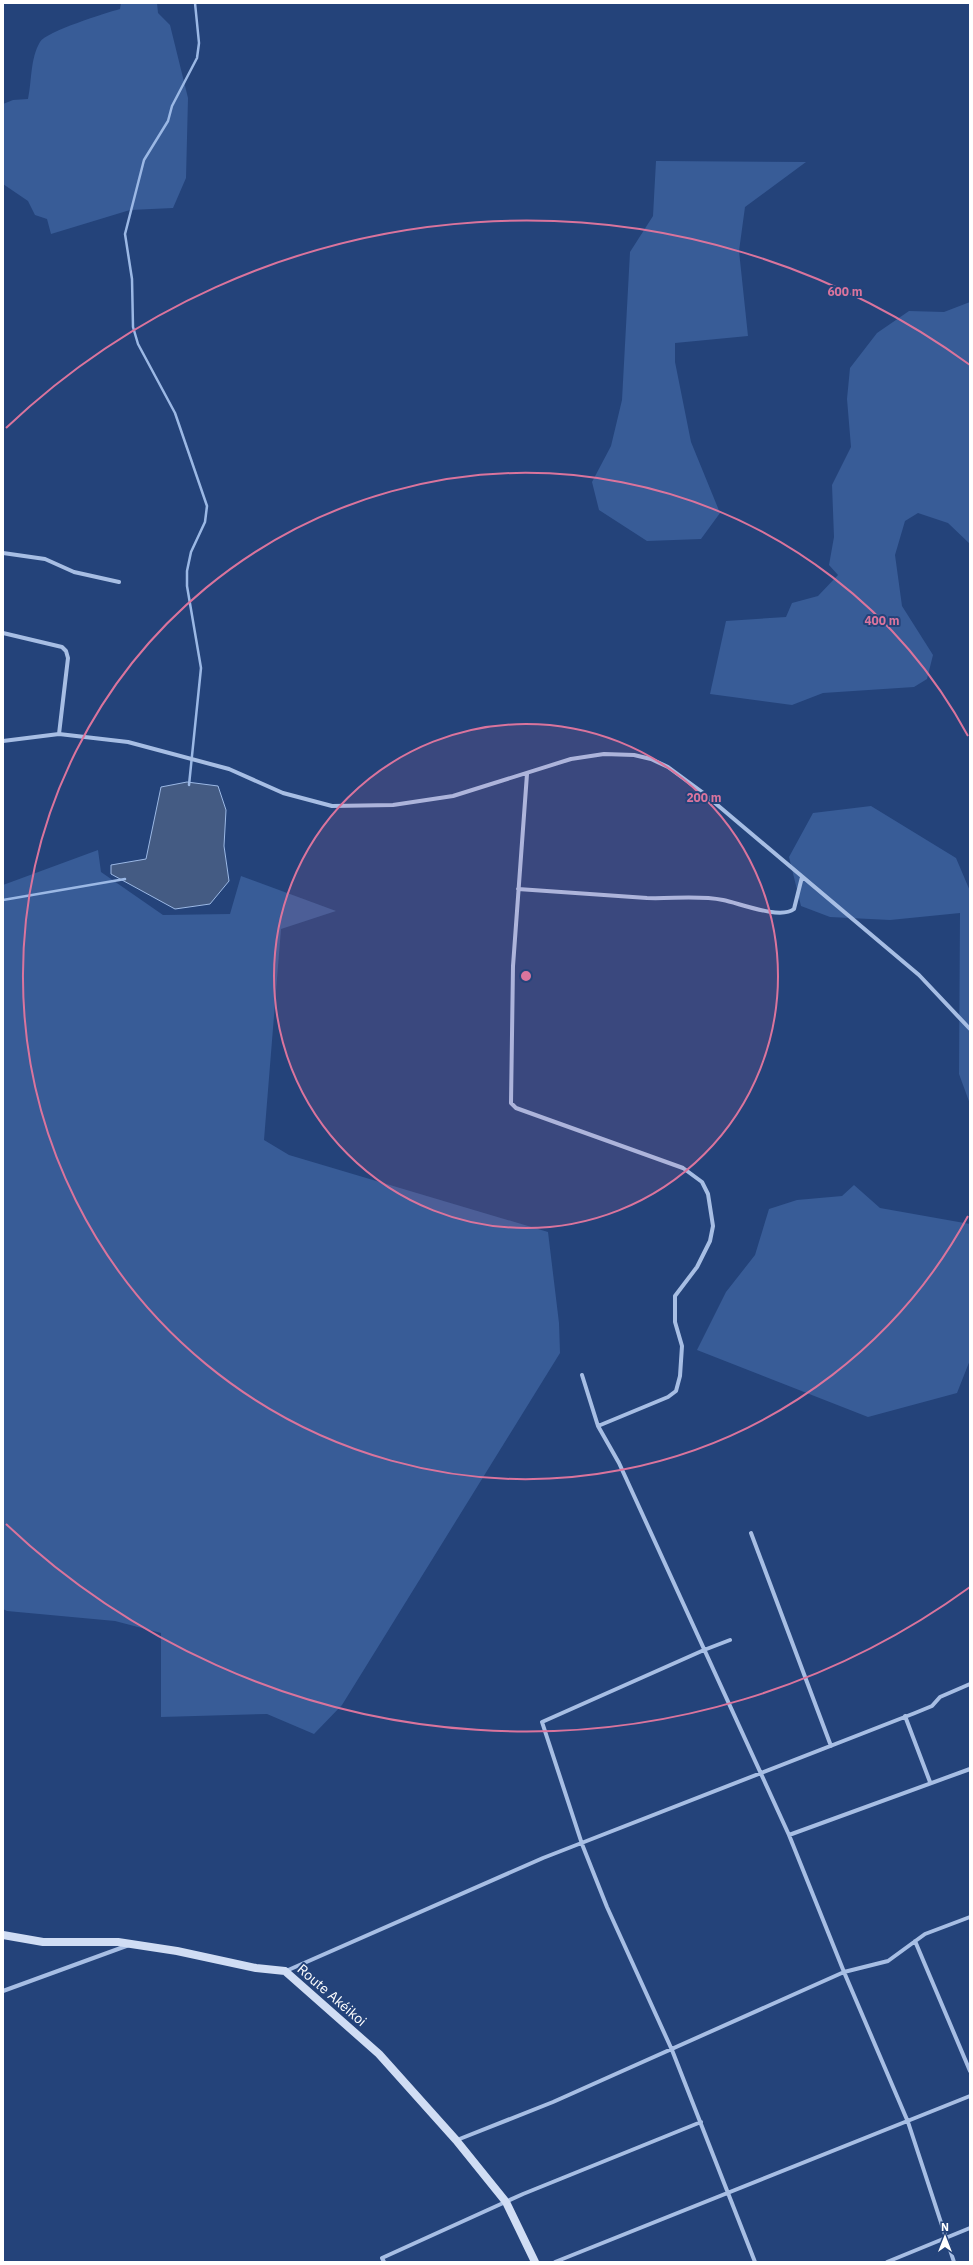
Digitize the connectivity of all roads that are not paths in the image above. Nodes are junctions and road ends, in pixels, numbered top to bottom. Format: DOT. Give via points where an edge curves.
graph roads {
  1 [pos="3,553"];
  2 [pos="119,582"];
  3 [pos="3,633"];
  4 [pos="59,734"];
  5 [pos="3,741"];
  6 [pos="527,774"];
  7 [pos="802,877"];
  8 [pos="518,889"];
  9 [pos="970,1029"];
  10 [pos="582,1374"];
  11 [pos="598,1426"];
  12 [pos="751,1533"];
  13 [pos="730,1640"];
  14 [pos="704,1650"];
  15 [pos="970,1684"];
  16 [pos="905,1716"];
  17 [pos="831,1746"];
  18 [pos="970,1769"];
  19 [pos="760,1775"];
  20 [pos="930,1782"];
  21 [pos="789,1835"];
  22 [pos="582,1844"];
  23 [pos="970,1918"];
  24 [pos="3,1935"];
  25 [pos="915,1941"];
  26 [pos="133,1944"];
  27 [pos="285,1971"];
  28 [pos="844,1972"];
  29 [pos="3,1991"];
  30 [pos="672,2050"];
  31 [pos="970,2071"];
  32 [pos="970,2096"];
  33 [pos="700,2122"];
  34 [pos="908,2122"];
  35 [pos="456,2140"];
  36 [pos="728,2194"];
  37 [pos="506,2202"];
  38 [pos="970,2228"];
  39 [pos="946,2238"];
  40 [pos="384,2262"];
  41 [pos="535,2262"];
  42 [pos="555,2262"];
  43 [pos="754,2262"];
  44 [pos="887,2262"];
  45 [pos="954,2262"];
  1 -- 2 [label="street" via="45,559 74,572"];
  3 -- 4 [label="street" via="62,647 66,651 68,658"];
  4 -- 5 [label="street"];
  4 -- 6 [label="street" via="128,742 229,769 283,793 332,806 393,805 453,796"];
  6 -- 7 [label="street" via="571,759 604,754 651,758 683,777"];
  6 -- 8 [label="street"];
  7 -- 8 [label="street" via="794,909 786,913 706,898 648,898"];
  7 -- 9 [label="street" via="919,975"];
  8 -- 11 [label="street" via="513,966 511,1103 516,1108 683,1168 702,1182 712,1208 713,1226 710,1241 697,1267 675,1296 675,1322 682,1346 678,1386 668,1398"];
  10 -- 11 [label="street"];
  11 -- 14 [label="street" via="619,1463"];
  12 -- 17 [label="street"];
  13 -- 14 [label="street"];
  14 -- 19 [label="street"];
  14 -- 22 [label="street" via="542,1722"];
  15 -- 16 [label="street" via="940,1696 932,1706"];
  16 -- 17 [label="street"];
  16 -- 20 [label="street"];
  17 -- 19 [label="street"];
  18 -- 20 [label="street"];
  19 -- 21 [label="street"];
  19 -- 22 [label="street"];
  20 -- 21 [label="street"];
  21 -- 28 [label="street"];
  22 -- 27 [label="street" via="543,1858"];
  22 -- 30 [label="street" via="607,1907"];
  23 -- 25 [label="street" via="926,1934"];
  24 -- 26 [label="street, Route Akéikoi" via="43,1942"];
  25 -- 28 [label="street" via="888,1961"];
  25 -- 31 [label="street"];
  26 -- 27 [label="street, Route Akéikoi" via="256,1968"];
  26 -- 29 [label="street"];
  27 -- 35 [label="street, Route Akéikoi" via="379,2054"];
  28 -- 30 [label="street"];
  28 -- 34 [label="street"];
  30 -- 33 [label="street"];
  30 -- 35 [label="street" via="553,2102"];
  32 -- 34 [label="street"];
  33 -- 36 [label="street"];
  33 -- 37 [label="street"];
  34 -- 36 [label="street"];
  34 -- 39 [label="street"];
  35 -- 37 [label="street, Route Akéikoi"];
  36 -- 42 [label="street"];
  36 -- 43 [label="street"];
  37 -- 40 [label="street" via="382,2258"];
  37 -- 41 [label="street, Route Akéikoi"];
  38 -- 39 [label="street"];
  39 -- 44 [label="street"];
  39 -- 45 [label="street"];
}
